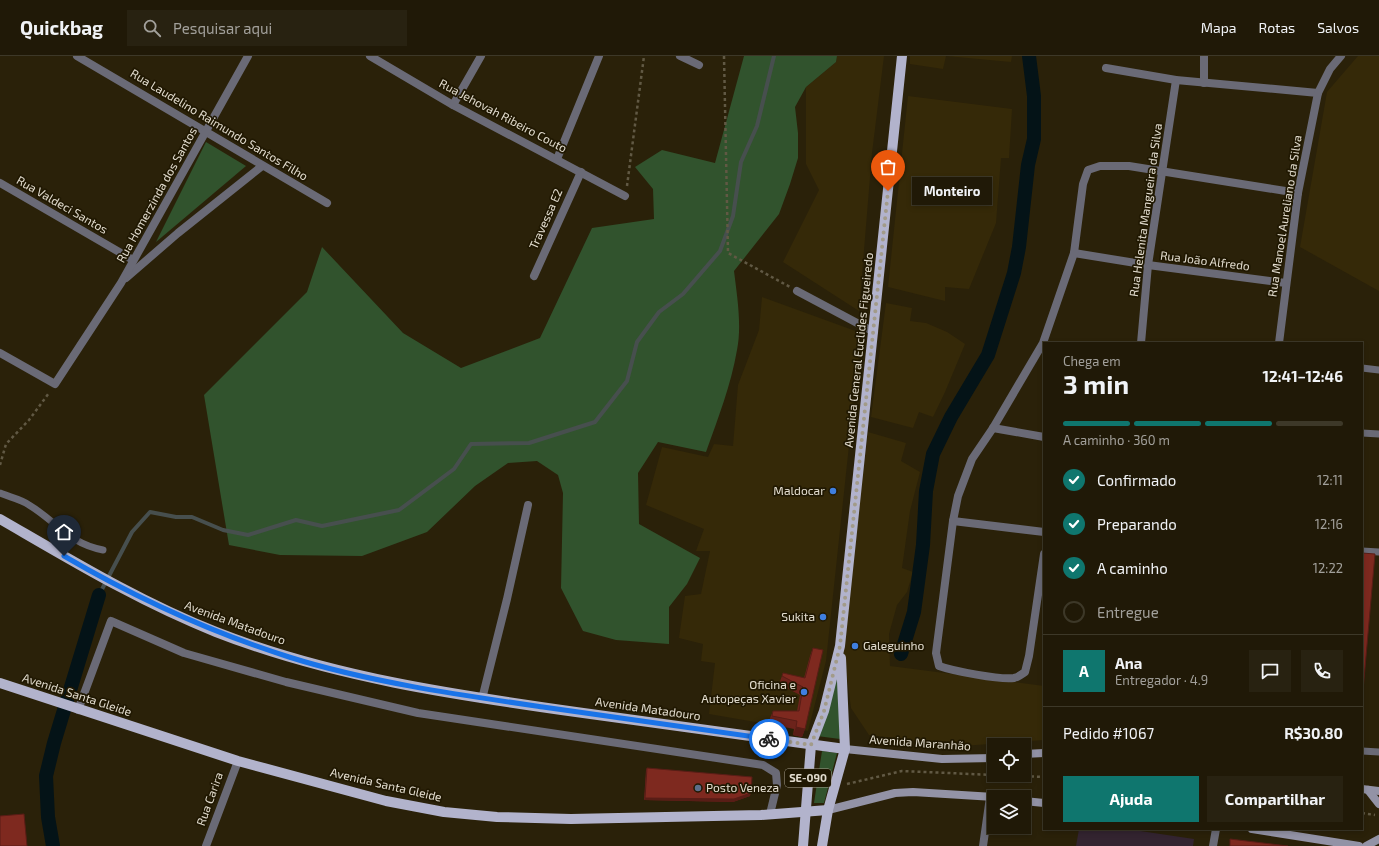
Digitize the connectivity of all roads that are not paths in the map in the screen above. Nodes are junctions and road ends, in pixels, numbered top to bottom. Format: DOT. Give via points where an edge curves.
graph roads {
  1 [pos="77,56"];
  2 [pos="248,56"];
  3 [pos="370,56"];
  4 [pos="481,56"];
  5 [pos="599,56"];
  6 [pos="680,56"];
  7 [pos="902,56"];
  8 [pos="1204,56"];
  9 [pos="1341,56"];
  10 [pos="699,66"];
  11 [pos="1106,68"];
  12 [pos="1176,80"];
  13 [pos="1204,82"];
  14 [pos="1318,93"];
  15 [pos="453,105"];
  16 [pos="207,131"];
  17 [pos="557,159"];
  18 [pos="262,166"];
  19 [pos="581,172"];
  20 [pos="1163,173"];
  21 [pos="0,183"];
  22 [pos="1298,193"];
  23 [pos="625,196"];
  24 [pos="327,203"];
  25 [pos="1074,254"];
  26 [pos="133,260"];
  27 [pos="1148,265"];
  28 [pos="534,276"];
  29 [pos="121,283"];
  30 [pos="1286,283"];
  31 [pos="797,291"];
  32 [pos="874,332"];
  33 [pos="1043,342"];
  34 [pos="1141,342"];
  35 [pos="1279,342"];
  36 [pos="1043,343"];
  37 [pos="0,353"];
  38 [pos="1363,368"];
  39 [pos="1379,370"];
  40 [pos="993,428"];
  41 [pos="1363,433"];
  42 [pos="1379,434"];
  43 [pos="1043,437"];
  44 [pos="0,493"];
  45 [pos="528,505"];
  46 [pos="0,519"];
  47 [pos="953,521"];
  48 [pos="1043,532"];
  49 [pos="103,550"];
  50 [pos="1363,551"];
  51 [pos="1379,552"];
  52 [pos="1043,561"];
  53 [pos="840,646"];
  54 [pos="0,684"];
  55 [pos="482,698"];
  56 [pos="76,709"];
  57 [pos="811,745"];
  58 [pos="845,749"];
  59 [pos="1363,751"];
  60 [pos="1379,752"];
  61 [pos="1043,753"];
  62 [pos="1031,754"];
  63 [pos="987,758"];
  64 [pos="238,761"];
  65 [pos="1365,790"];
  66 [pos="1379,791"];
  67 [pos="987,797"];
  68 [pos="1031,801"];
  69 [pos="1043,803"];
  70 [pos="1379,804"];
  71 [pos="828,810"];
  72 [pos="806,812"];
  73 [pos="770,814"];
  74 [pos="987,824"];
  75 [pos="1216,830"];
  76 [pos="1258,830"];
  77 [pos="1379,839"];
  78 [pos="206,846"];
  79 [pos="803,846"];
  80 [pos="822,846"];
  81 [pos="983,846"];
  82 [pos="1214,846"];
  83 [pos="1359,846"];
  84 [pos="1366,846"];
  1 -- 16 [label="street, Rua Laudelino Raimundo Santos Filho"];
  2 -- 16 [label="street, Rua Homerzinda dos Santos"];
  3 -- 15 [label="street, Rua Jehovah Ribeiro Couto"];
  4 -- 15 [label="street"];
  5 -- 17 [label="street"];
  6 -- 10 [label="street"];
  7 -- 32 [label="main road, Avenida General Euclides Figueiredo / SE-090"];
  8 -- 13 [label="street"];
  9 -- 14 [label="street, Rua Manoel Aureliano da Silva" via="1330,69"];
  11 -- 12 [label="street"];
  12 -- 13 [label="street"];
  12 -- 20 [label="street, Rua Helenita Mangueira da Silva"];
  13 -- 14 [label="street"];
  14 -- 22 [label="street, Rua Manoel Aureliano da Silva"];
  15 -- 17 [label="street, Rua Jehovah Ribeiro Couto"];
  16 -- 18 [label="street, Rua Laudelino Raimundo Santos Filho"];
  16 -- 26 [label="street, Rua Homerzinda dos Santos"];
  17 -- 19 [label="street, Rua Jehovah Ribeiro Couto"];
  18 -- 24 [label="street, Rua Laudelino Raimundo Santos Filho"];
  18 -- 29 [label="street, Rua Homerzinda dos Santos" via="178,233"];
  19 -- 23 [label="street, Rua Jehovah Ribeiro Couto"];
  19 -- 28 [label="street, Travessa E2"];
  20 -- 22 [label="street"];
  20 -- 25 [label="street" via="1112,165 1088,170 1083,184"];
  20 -- 27 [label="street, Rua Helenita Mangueira da Silva"];
  21 -- 26 [label="street, Rua Valdeci Santos"];
  22 -- 30 [label="street, Rua Manoel Aureliano da Silva"];
  25 -- 27 [label="street, Rua João Alfredo"];
  25 -- 33 [label="street"];
  26 -- 29 [label="street, Rua Homerzinda dos Santos"];
  27 -- 30 [label="street, Rua João Alfredo"];
  27 -- 34 [label="street, Rua Helenita Mangueira da Silva"];
  29 -- 37 [label="street, Rua Homerzinda dos Santos" via="55,384"];
  30 -- 35 [label="street, Rua Manoel Aureliano da Silva"];
  31 -- 32 [label="street"];
  32 -- 53 [label="main road, Avenida General Euclides Figueiredo / SE-090"];
  36 -- 40 [label="street"];
  38 -- 39 [label="lane"];
  40 -- 43 [label="street"];
  40 -- 47 [label="street" via="972,458 958,496"];
  41 -- 42 [label="lane"];
  44 -- 49 [label="lane" via="29,504 62,532 91,548"];
  45 -- 55 [label="street"];
  46 -- 55 [label="main road, Avenida Matadouro" via="129,593 218,633 291,658 367,676"];
  47 -- 48 [label="street"];
  47 -- 52 [label="street" via="936,653 938,663 945,668 1007,678 1017,677 1025,672"];
  50 -- 51 [label="lane"];
  53 -- 57 [label="main road, Avenida General Euclides Figueiredo / SE-090" via="824,711"];
  53 -- 58 [label="main road, Avenida General Euclides Figueiredo / SE-090"];
  54 -- 56 [label="main road, Avenida Santa Gleide"];
  55 -- 57 [label="main road, Avenida Matadouro"];
  56 -- 64 [label="main road, Avenida Santa Gleide"];
  56 -- 73 [label="street" via="111,621 184,653 286,682 418,713 763,765 776,773 777,779"];
  57 -- 58 [label="main road, Avenida Matadouro"];
  57 -- 72 [label="main road, SE-090"];
  58 -- 63 [label="main road, Avenida Maranhão" via="942,759"];
  58 -- 71 [label="main road, SE-090"];
  59 -- 60 [label="lane"];
  61 -- 62 [label="main road"];
  64 -- 73 [label="main road, Avenida Santa Gleide" via="386,801 497,817 571,819"];
  64 -- 78 [label="street, Rua Carira"];
  65 -- 66 [label="main road"];
  65 -- 70 [label="main road"];
  67 -- 71 [label="main road" via="895,793"];
  68 -- 69 [label="main road"];
  71 -- 72 [label="main road, Avenida Santa Gleide"];
  71 -- 80 [label="main road, SE-090"];
  72 -- 73 [label="main road, Avenida Santa Gleide"];
  72 -- 79 [label="main road, SE-090"];
  74 -- 81 [label="street"];
  75 -- 82 [label="street"];
  76 -- 83 [label="main road"];
  77 -- 84 [label="main road"];
}
